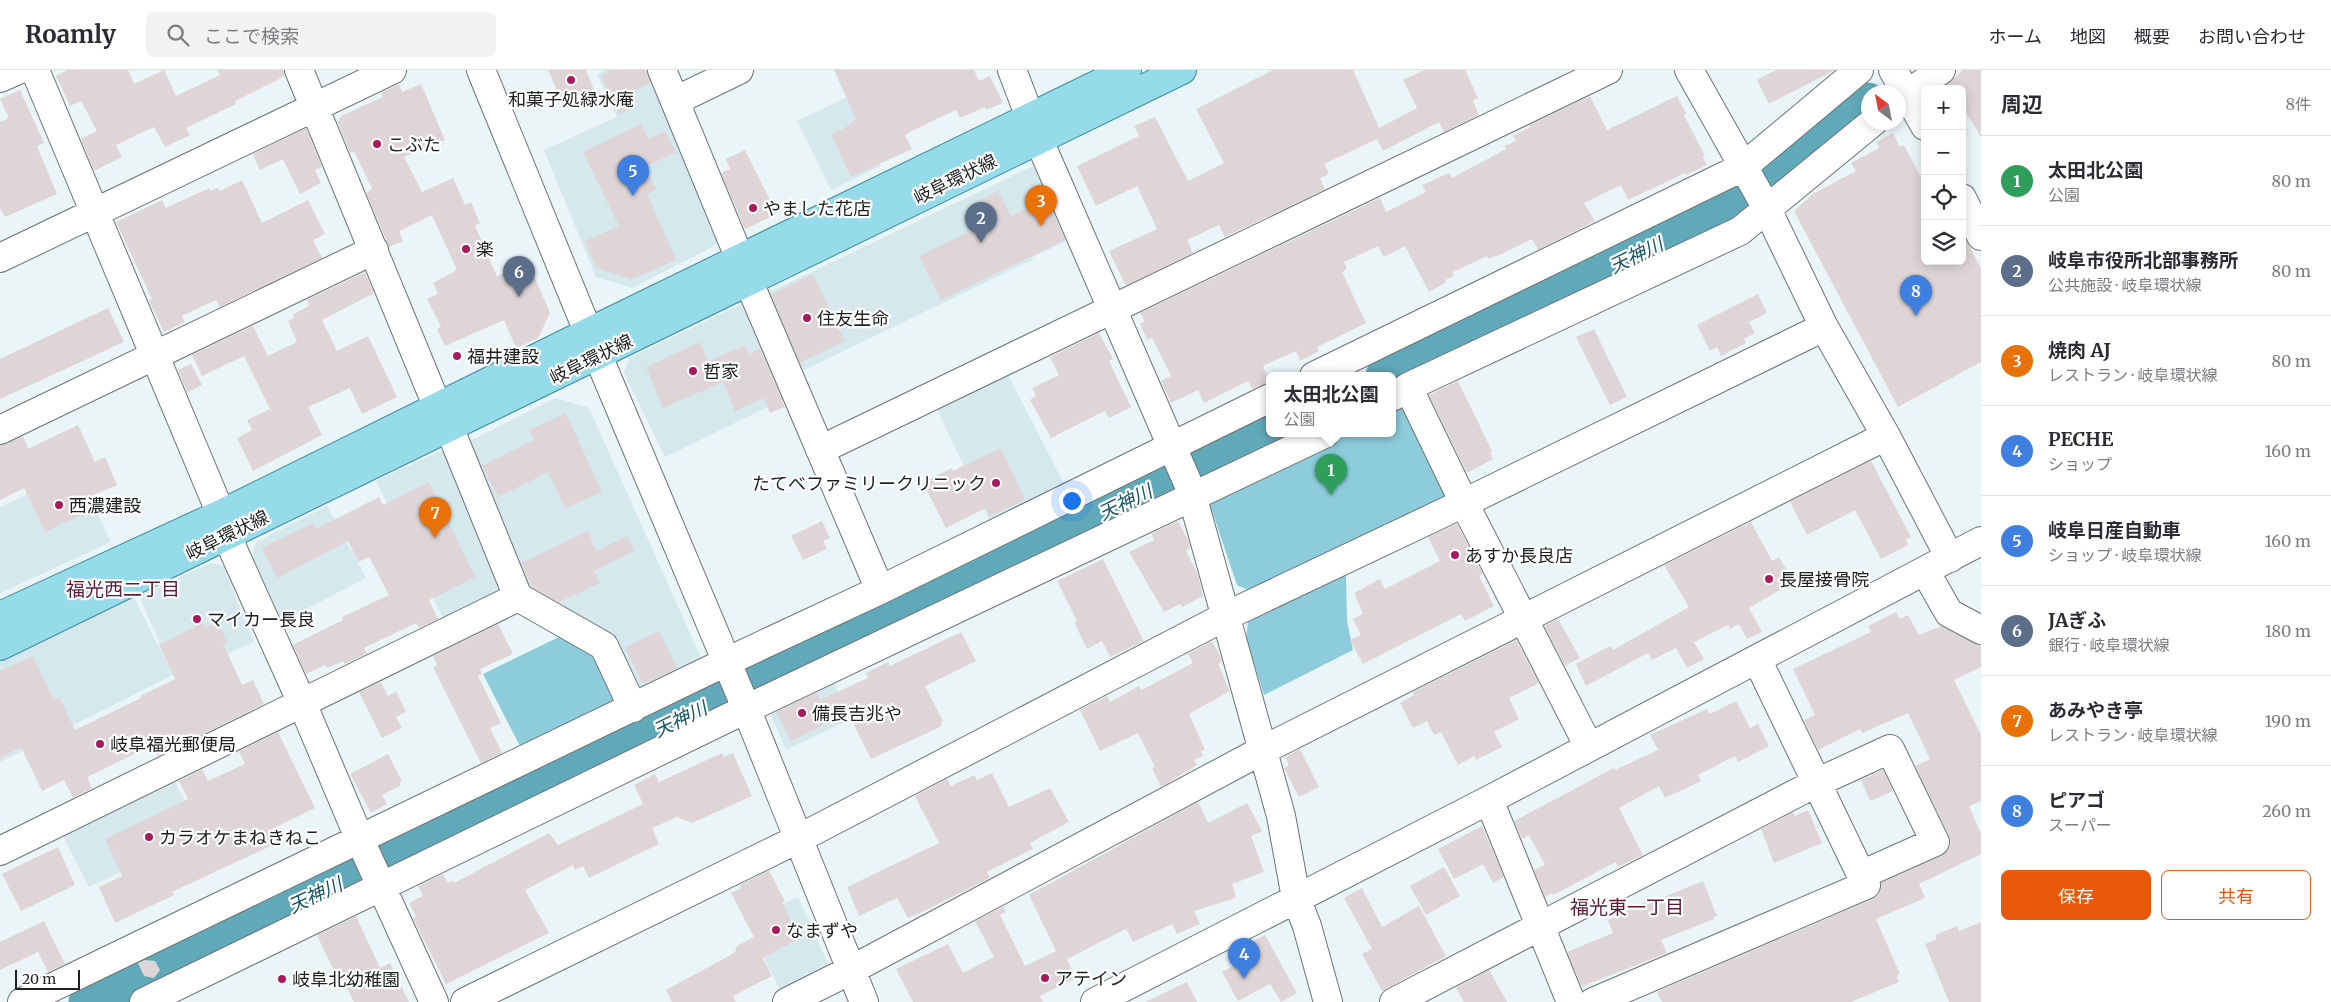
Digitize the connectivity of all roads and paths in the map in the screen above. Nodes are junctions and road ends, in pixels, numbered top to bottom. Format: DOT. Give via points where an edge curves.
graph roads {
  1 [pos="18,70"];
  2 [pos="35,70"];
  3 [pos="299,70"];
  4 [pos="392,70"];
  5 [pos="481,70"];
  6 [pos="662,70"];
  7 [pos="739,70"];
  8 [pos="1012,70"];
  9 [pos="1127,70"];
  10 [pos="1182,70"];
  11 [pos="1608,70"];
  12 [pos="1689,70"];
  13 [pos="1859,70"];
  14 [pos="1893,70"];
  15 [pos="1941,70"];
  16 [pos="0,78"];
  17 [pos="1899,85"];
  18 [pos="1906,95"];
  19 [pos="675,101"];
  20 [pos="1906,101"];
  21 [pos="314,107"];
  22 [pos="1921,121"];
  23 [pos="1035,127"];
  24 [pos="1863,130"];
  25 [pos="1745,170"];
  26 [pos="1966,206"];
  27 [pos="1766,208"];
  28 [pos="95,212"];
  29 [pos="1981,236"];
  30 [pos="374,250"];
  31 [pos="0,258"];
  32 [pos="744,270"];
  33 [pos="1113,310"];
  34 [pos="1824,327"];
  35 [pos="593,344"];
  36 [pos="154,356"];
  37 [pos="1322,372"];
  38 [pos="1400,392"];
  39 [pos="1266,400"];
  40 [pos="444,417"];
  41 [pos="0,430"];
  42 [pos="1886,436"];
  43 [pos="1317,437"];
  44 [pos="1173,448"];
  45 [pos="820,450"];
  46 [pos="1191,492"];
  47 [pos="1464,503"];
  48 [pos="224,525"];
  49 [pos="1981,541"];
  50 [pos="1950,558"];
  51 [pos="1926,571"];
  52 [pos="880,590"];
  53 [pos="518,597"];
  54 [pos="0,616"];
  55 [pos="1226,616"];
  56 [pos="1522,619"];
  57 [pos="1981,630"];
  58 [pos="0,646"];
  59 [pos="1757,659"];
  60 [pos="728,665"];
  61 [pos="302,702"];
  62 [pos="745,706"];
  63 [pos="633,708"];
  64 [pos="1589,747"];
  65 [pos="1261,750"];
  66 [pos="1816,783"];
  67 [pos="1489,800"];
  68 [pos="798,839"];
  69 [pos="361,843"];
  70 [pos="0,851"];
  71 [pos="1861,875"];
  72 [pos="380,884"];
  73 [pos="1296,898"];
  74 [pos="1540,926"];
  75 [pos="851,970"];
  76 [pos="22,1002"];
  77 [pos="144,1002"];
  78 [pos="434,1002"];
  79 [pos="465,1002"];
  80 [pos="787,1002"];
  81 [pos="864,1002"];
  82 [pos="1096,1002"];
  83 [pos="1328,1002"];
  84 [pos="1394,1002"];
  85 [pos="1571,1002"];
  86 [pos="1593,1002"];
  1 -- 16 [label="street"];
  2 -- 28 [label="street"];
  3 -- 21 [label="street"];
  4 -- 21 [label="street"];
  5 -- 35 [label="street"];
  6 -- 19 [label="street"];
  7 -- 19 [label="street"];
  8 -- 23 [label="street"];
  9 -- 23 [label="main road, 岐阜環状線"];
  10 -- 23 [label="main road, 岐阜環状線"];
  11 -- 33 [label="street"];
  12 -- 25 [label="street"];
  13 -- 25 [label="street"];
  14 -- 17 [label="street"];
  15 -- 18 [label="street"];
  19 -- 32 [label="street"];
  20 -- 22 [label="street"];
  21 -- 28 [label="street"];
  21 -- 30 [label="street"];
  23 -- 32 [label="main road, 岐阜環状線"];
  23 -- 33 [label="street"];
  24 -- 27 [label="street"];
  25 -- 27 [label="street"];
  25 -- 37 [label="street"];
  26 -- 29 [label="street"];
  27 -- 34 [label="street"];
  27 -- 38 [label="street" via="1740,231"];
  28 -- 31 [label="street"];
  28 -- 36 [label="street"];
  30 -- 36 [label="street"];
  30 -- 40 [label="street"];
  32 -- 35 [label="main road, 岐阜環状線"];
  32 -- 45 [label="street"];
  33 -- 44 [label="street"];
  33 -- 45 [label="street"];
  34 -- 42 [label="street"];
  34 -- 47 [label="street"];
  35 -- 40 [label="main road, 岐阜環状線"];
  35 -- 60 [label="street"];
  36 -- 41 [label="street"];
  36 -- 48 [label="street"];
  38 -- 47 [label="street"];
  39 -- 44 [label="street"];
  40 -- 48 [label="main road, 岐阜環状線"];
  40 -- 53 [label="street"];
  42 -- 50 [label="street"];
  42 -- 56 [label="street"];
  43 -- 46 [label="street"];
  44 -- 46 [label="street"];
  44 -- 52 [label="street"];
  45 -- 52 [label="street"];
  46 -- 55 [label="street"];
  46 -- 62 [label="street"];
  47 -- 55 [label="street"];
  47 -- 56 [label="street"];
  48 -- 54 [label="main road, 岐阜環状線"];
  48 -- 58 [label="main road, 岐阜環状線"];
  48 -- 61 [label="street"];
  49 -- 50 [label="street"];
  50 -- 51 [label="street"];
  51 -- 57 [label="street" via="1949,613"];
  51 -- 59 [label="street"];
  52 -- 60 [label="street"];
  53 -- 61 [label="street"];
  53 -- 63 [label="street" via="604,646"];
  55 -- 65 [label="street"];
  55 -- 68 [label="street"];
  56 -- 64 [label="street"];
  56 -- 65 [label="street"];
  59 -- 64 [label="street"];
  59 -- 66 [label="street"];
  60 -- 62 [label="street"];
  60 -- 63 [label="street"];
  61 -- 69 [label="street"];
  61 -- 70 [label="street"];
  62 -- 68 [label="street"];
  62 -- 72 [label="street"];
  63 -- 69 [label="street"];
  64 -- 67 [label="street"];
  65 -- 73 [label="street" via="1281,816"];
  65 -- 75 [label="street"];
  66 -- 71 [label="street"];
  66 -- 71 [label="street" via="1890,749 1935,842"];
  66 -- 74 [label="street"];
  67 -- 73 [label="street"];
  67 -- 74 [label="street"];
  68 -- 75 [label="street"];
  68 -- 79 [label="street"];
  69 -- 72 [label="street"];
  69 -- 76 [label="street"];
  71 -- 86 [label="street" via="1866,885"];
  72 -- 77 [label="street"];
  72 -- 78 [label="street"];
  73 -- 82 [label="street"];
  73 -- 83 [label="street"];
  74 -- 84 [label="street"];
  74 -- 85 [label="street"];
  75 -- 80 [label="street"];
  75 -- 81 [label="street"];
}
